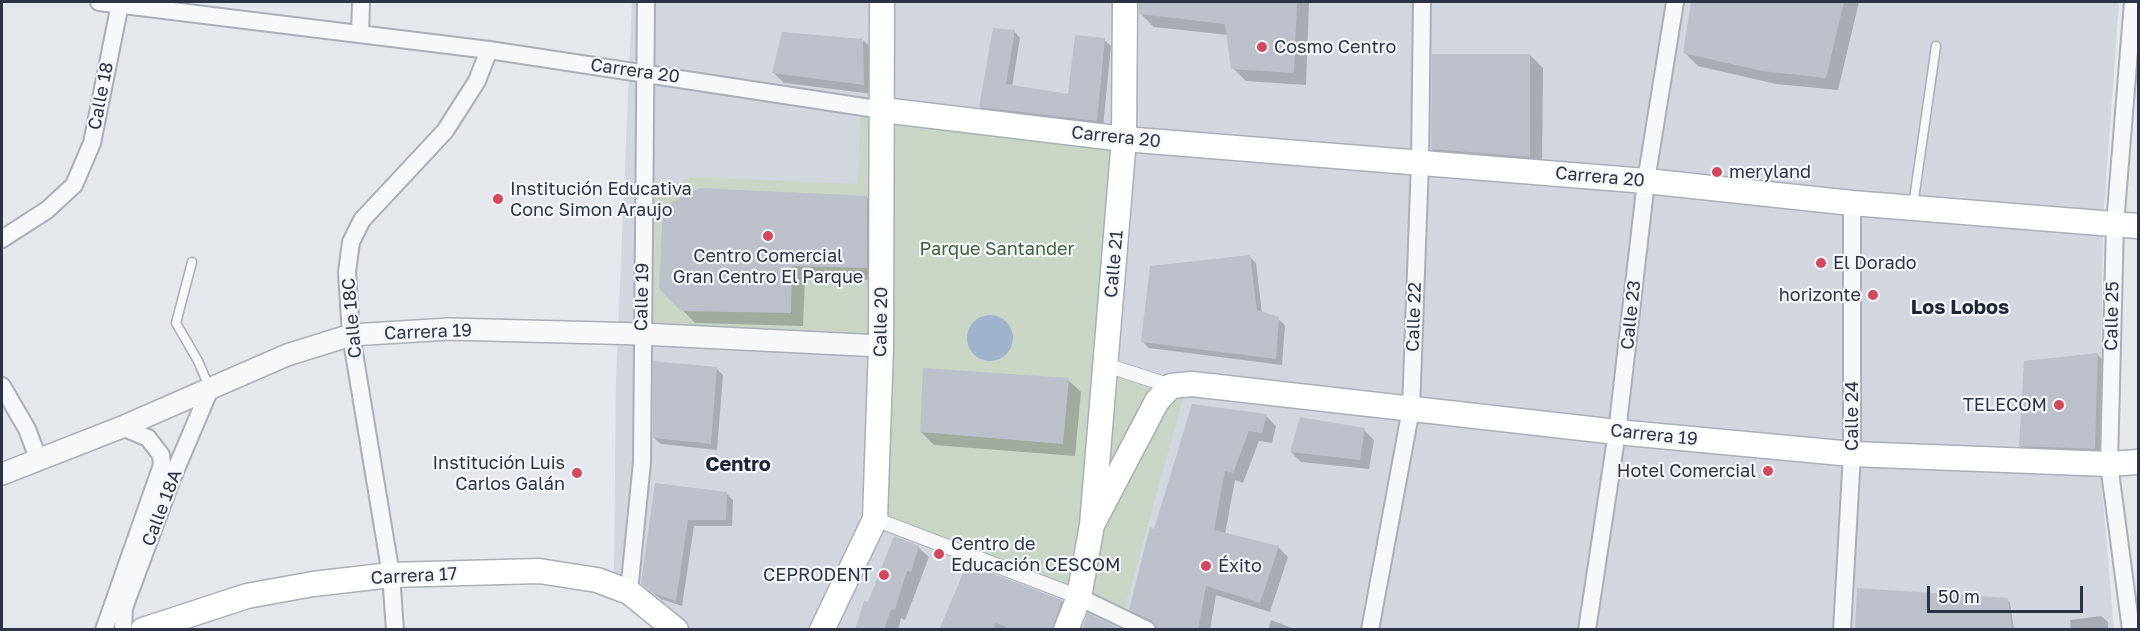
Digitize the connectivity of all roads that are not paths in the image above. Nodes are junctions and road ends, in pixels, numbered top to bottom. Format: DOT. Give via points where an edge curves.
graph roads {
  1 [pos="99,2"];
  2 [pos="360,2"];
  3 [pos="646,2"];
  4 [pos="882,2"];
  5 [pos="1125,2"];
  6 [pos="1422,2"];
  7 [pos="1674,2"];
  8 [pos="2133,2"];
  9 [pos="120,4"];
  10 [pos="360,33"];
  11 [pos="1936,46"];
  12 [pos="489,50"];
  13 [pos="645,72"];
  14 [pos="883,110"];
  15 [pos="1124,139"];
  16 [pos="1420,162"];
  17 [pos="1646,181"];
  18 [pos="1852,203"];
  19 [pos="1913,207"];
  20 [pos="2115,224"];
  21 [pos="2139,226"];
  22 [pos="2,239"];
  23 [pos="192,262"];
  24 [pos="642,334"];
  25 [pos="351,335"];
  26 [pos="880,346"];
  27 [pos="1106,364"];
  28 [pos="2,386"];
  29 [pos="1171,386"];
  30 [pos="210,389"];
  31 [pos="1411,409"];
  32 [pos="122,427"];
  33 [pos="1617,432"];
  34 [pos="1852,454"];
  35 [pos="39,461"];
  36 [pos="2139,462"];
  37 [pos="2109,465"];
  38 [pos="2,474"];
  39 [pos="875,519"];
  40 [pos="1092,525"];
  41 [pos="391,575"];
  42 [pos="629,592"];
  43 [pos="1079,597"];
  44 [pos="104,630"];
  45 [pos="123,630"];
  46 [pos="144,630"];
  47 [pos="396,630"];
  48 [pos="676,630"];
  49 [pos="822,630"];
  50 [pos="1066,630"];
  51 [pos="1146,630"];
  52 [pos="1370,630"];
  53 [pos="1587,630"];
  54 [pos="1842,630"];
  55 [pos="2131,630"];
  1 -- 9 [label="street, Carrera 20"];
  2 -- 10 [label="street"];
  3 -- 13 [label="street, Calle 19"];
  4 -- 14 [label="main road, Calle 20"];
  5 -- 15 [label="main road, Calle 21"];
  6 -- 16 [label="street, Calle 22"];
  7 -- 17 [label="street, Calle 23"];
  8 -- 20 [label="street, Calle 25"];
  9 -- 10 [label="street, Carrera 20"];
  9 -- 22 [label="street, Calle 18" via="92,143 74,185 47,210"];
  10 -- 12 [label="street, Carrera 20"];
  11 -- 19 [label="lane"];
  12 -- 13 [label="street, Carrera 20"];
  12 -- 25 [label="street, Calle 18C" via="477,81 446,130 362,220 351,243 347,272"];
  13 -- 14 [label="street, Carrera 20"];
  13 -- 24 [label="street, Calle 19"];
  14 -- 15 [label="main road, Carrera 20"];
  14 -- 26 [label="main road, Calle 20"];
  15 -- 16 [label="main road, Carrera 20"];
  15 -- 27 [label="main road, Calle 21"];
  16 -- 17 [label="main road, Carrera 20"];
  16 -- 31 [label="street, Calle 22"];
  17 -- 18 [label="main road, Carrera 20"];
  17 -- 33 [label="street, Calle 23"];
  18 -- 19 [label="main road, Carrera 20"];
  18 -- 34 [label="street, Calle 24"];
  19 -- 20 [label="main road, Carrera 20"];
  20 -- 21 [label="main road, Carrera 20"];
  20 -- 37 [label="street, Calle 25"];
  23 -- 30 [label="lane" via="176,323"];
  24 -- 25 [label="street, Carrera 19" via="449,330"];
  24 -- 26 [label="street, Carrera 19"];
  24 -- 42 [label="street, Calle 19" via="642,462"];
  25 -- 30 [label="street, Carrera 19" via="287,355"];
  25 -- 41 [label="street, Calle 18C"];
  26 -- 39 [label="main road, Calle 20"];
  27 -- 29 [label="street"];
  27 -- 40 [label="main road, Calle 21"];
  28 -- 35 [label="street" via="27,429"];
  29 -- 31 [label="main road, Carrera 19" via="1192,384"];
  29 -- 40 [label="main road, Calle 21" via="1157,401"];
  30 -- 32 [label="street, Carrera 19"];
  30 -- 45 [label="street, Calle 18A" via="124,608"];
  31 -- 33 [label="main road, Carrera 19"];
  31 -- 52 [label="street, Calle 22"];
  32 -- 35 [label="street, Carrera 19"];
  32 -- 44 [label="street, Calle 18A" via="148,438 161,455 162,465"];
  33 -- 34 [label="main road, Carrera 19"];
  33 -- 53 [label="street, Calle 23"];
  34 -- 37 [label="main road, Carrera 19"];
  34 -- 54 [label="street, Calle 24"];
  35 -- 38 [label="street, Carrera 19"];
  36 -- 37 [label="main road, Carrera 19"];
  37 -- 55 [label="street, Calle 25"];
  39 -- 43 [label="street"];
  39 -- 49 [label="main road, Calle 20"];
  40 -- 43 [label="main road, Calle 21"];
  41 -- 42 [label="main road, Carrera 17" via="539,572 597,580"];
  41 -- 46 [label="main road, Carrera 17" via="247,596"];
  41 -- 47 [label="street, Calle 18C"];
  42 -- 48 [label="main road, Carrera 17"];
  43 -- 50 [label="main road, Calle 21"];
  43 -- 51 [label="street"];
}
